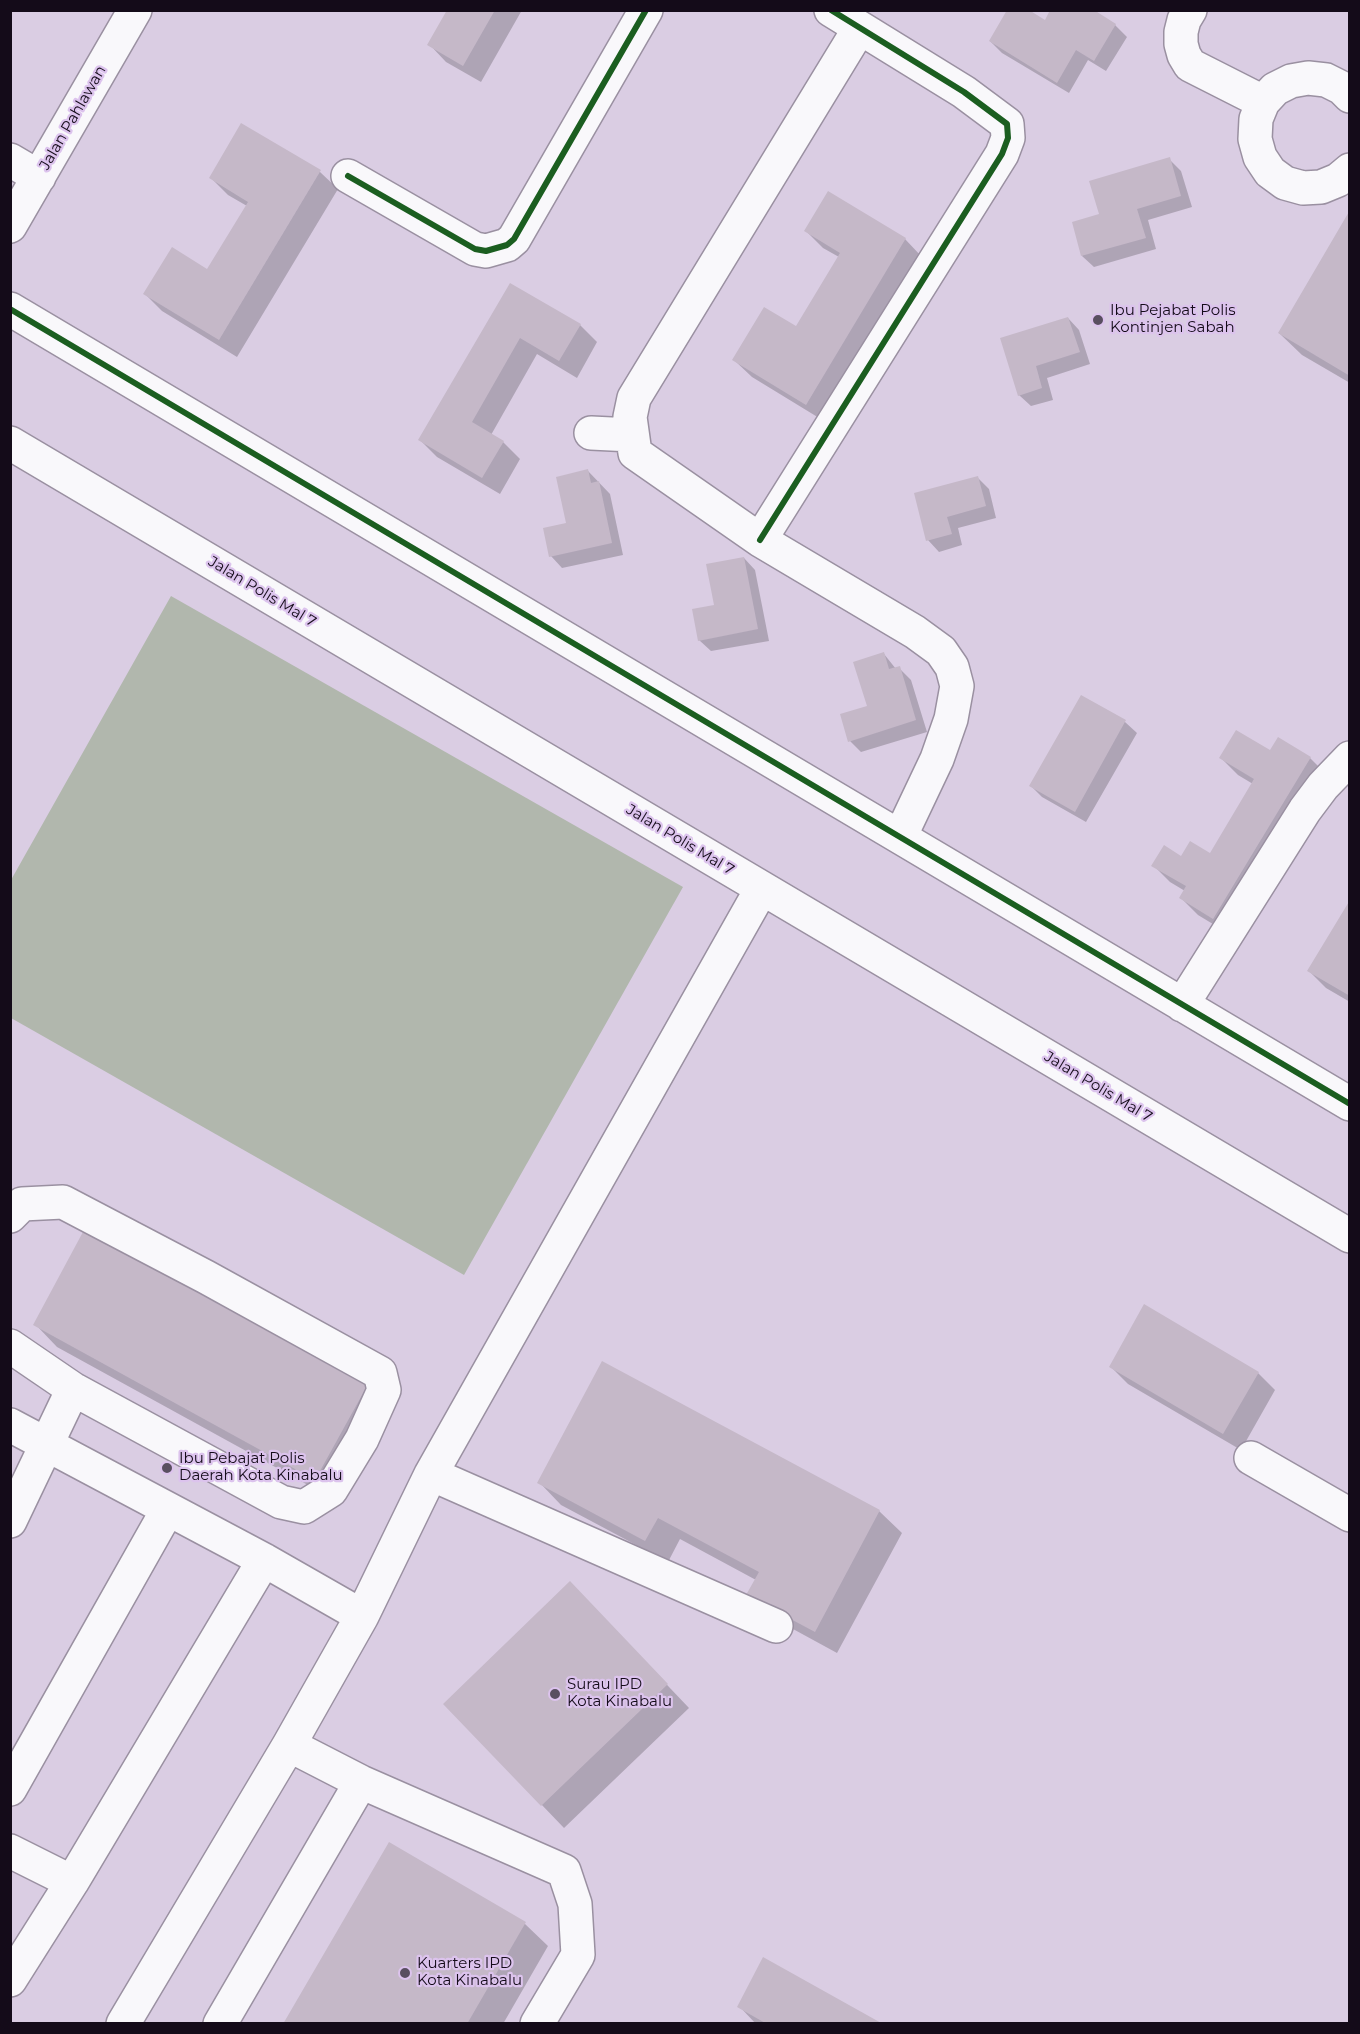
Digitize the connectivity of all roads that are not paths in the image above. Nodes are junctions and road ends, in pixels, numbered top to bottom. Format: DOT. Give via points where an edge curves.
graph roads {
  1 [pos="135,10"];
  2 [pos="646,10"];
  3 [pos="831,10"];
  4 [pos="1190,10"];
  5 [pos="859,29"];
  6 [pos="1350,96"];
  7 [pos="1263,102"];
  8 [pos="10,160"];
  9 [pos="1350,170"];
  10 [pos="348,176"];
  11 [pos="39,177"];
  12 [pos="10,226"];
  13 [pos="10,309"];
  14 [pos="591,433"];
  15 [pos="632,435"];
  16 [pos="10,443"];
  17 [pos="760,540"];
  18 [pos="1350,758"];
  19 [pos="900,837"];
  20 [pos="762,888"];
  21 [pos="1182,1005"];
  22 [pos="1350,1104"];
  23 [pos="10,1216"];
  24 [pos="1350,1236"];
  25 [pos="10,1346"];
  26 [pos="73,1389"];
  27 [pos="10,1425"];
  28 [pos="46,1446"];
  29 [pos="1251,1458"];
  30 [pos="431,1474"];
  31 [pos="168,1509"];
  32 [pos="1350,1515"];
  33 [pos="10,1521"];
  34 [pos="264,1560"];
  35 [pos="362,1616"];
  36 [pos="776,1626"];
  37 [pos="289,1745"];
  38 [pos="361,1782"];
  39 [pos="10,1789"];
  40 [pos="10,1851"];
  41 [pos="72,1882"];
  42 [pos="10,1980"];
  43 [pos="123,2024"];
  44 [pos="220,2024"];
  45 [pos="537,2024"];
  1 -- 11 [label="street, Jalan Pahlawan"];
  2 -- 10 [label="street" via="507,245 486,251 475,249"];
  3 -- 5 [label="street"];
  4 -- 7 [label="street" via="1181,32 1184,56 1190,65"];
  5 -- 15 [label="street" via="634,398"];
  5 -- 17 [label="street" via="996,115 1007,124 1008,138 1002,154"];
  6 -- 7 [label="street" via="1326,80 1308,78 1275,89"];
  7 -- 9 [label="street" via="1256,119 1255,139 1270,172 1285,183 1303,188 1321,187"];
  8 -- 11 [label="street"];
  11 -- 12 [label="street, Jalan Pahlawan"];
  13 -- 19 [label="street"];
  14 -- 15 [label="street"];
  15 -- 17 [label="street" via="635,453"];
  16 -- 20 [label="street, Jalan Polis Mal 7"];
  17 -- 19 [label="street" via="915,632 940,651 952,667 957,686 951,719 937,759"];
  18 -- 21 [label="street" via="1305,810"];
  19 -- 21 [label="street"];
  20 -- 24 [label="street, Jalan Polis Mal 7"];
  20 -- 30 [label="street"];
  21 -- 22 [label="street"];
  23 -- 26 [label="street" via="22,1203 63,1202 380,1373 384,1390 362,1439 332,1490 304,1507 281,1502"];
  25 -- 26 [label="street"];
  26 -- 28 [label="street"];
  27 -- 28 [label="street"];
  28 -- 31 [label="street"];
  28 -- 33 [label="street"];
  29 -- 32 [label="street"];
  30 -- 35 [label="street"];
  30 -- 36 [label="street"];
  31 -- 34 [label="street"];
  31 -- 39 [label="street"];
  34 -- 35 [label="street"];
  34 -- 41 [label="street"];
  35 -- 37 [label="street"];
  37 -- 38 [label="street"];
  37 -- 43 [label="street"];
  38 -- 44 [label="street"];
  38 -- 45 [label="street" via="564,1871 575,1904 578,1955"];
  40 -- 41 [label="street"];
  41 -- 42 [label="street"];
}
